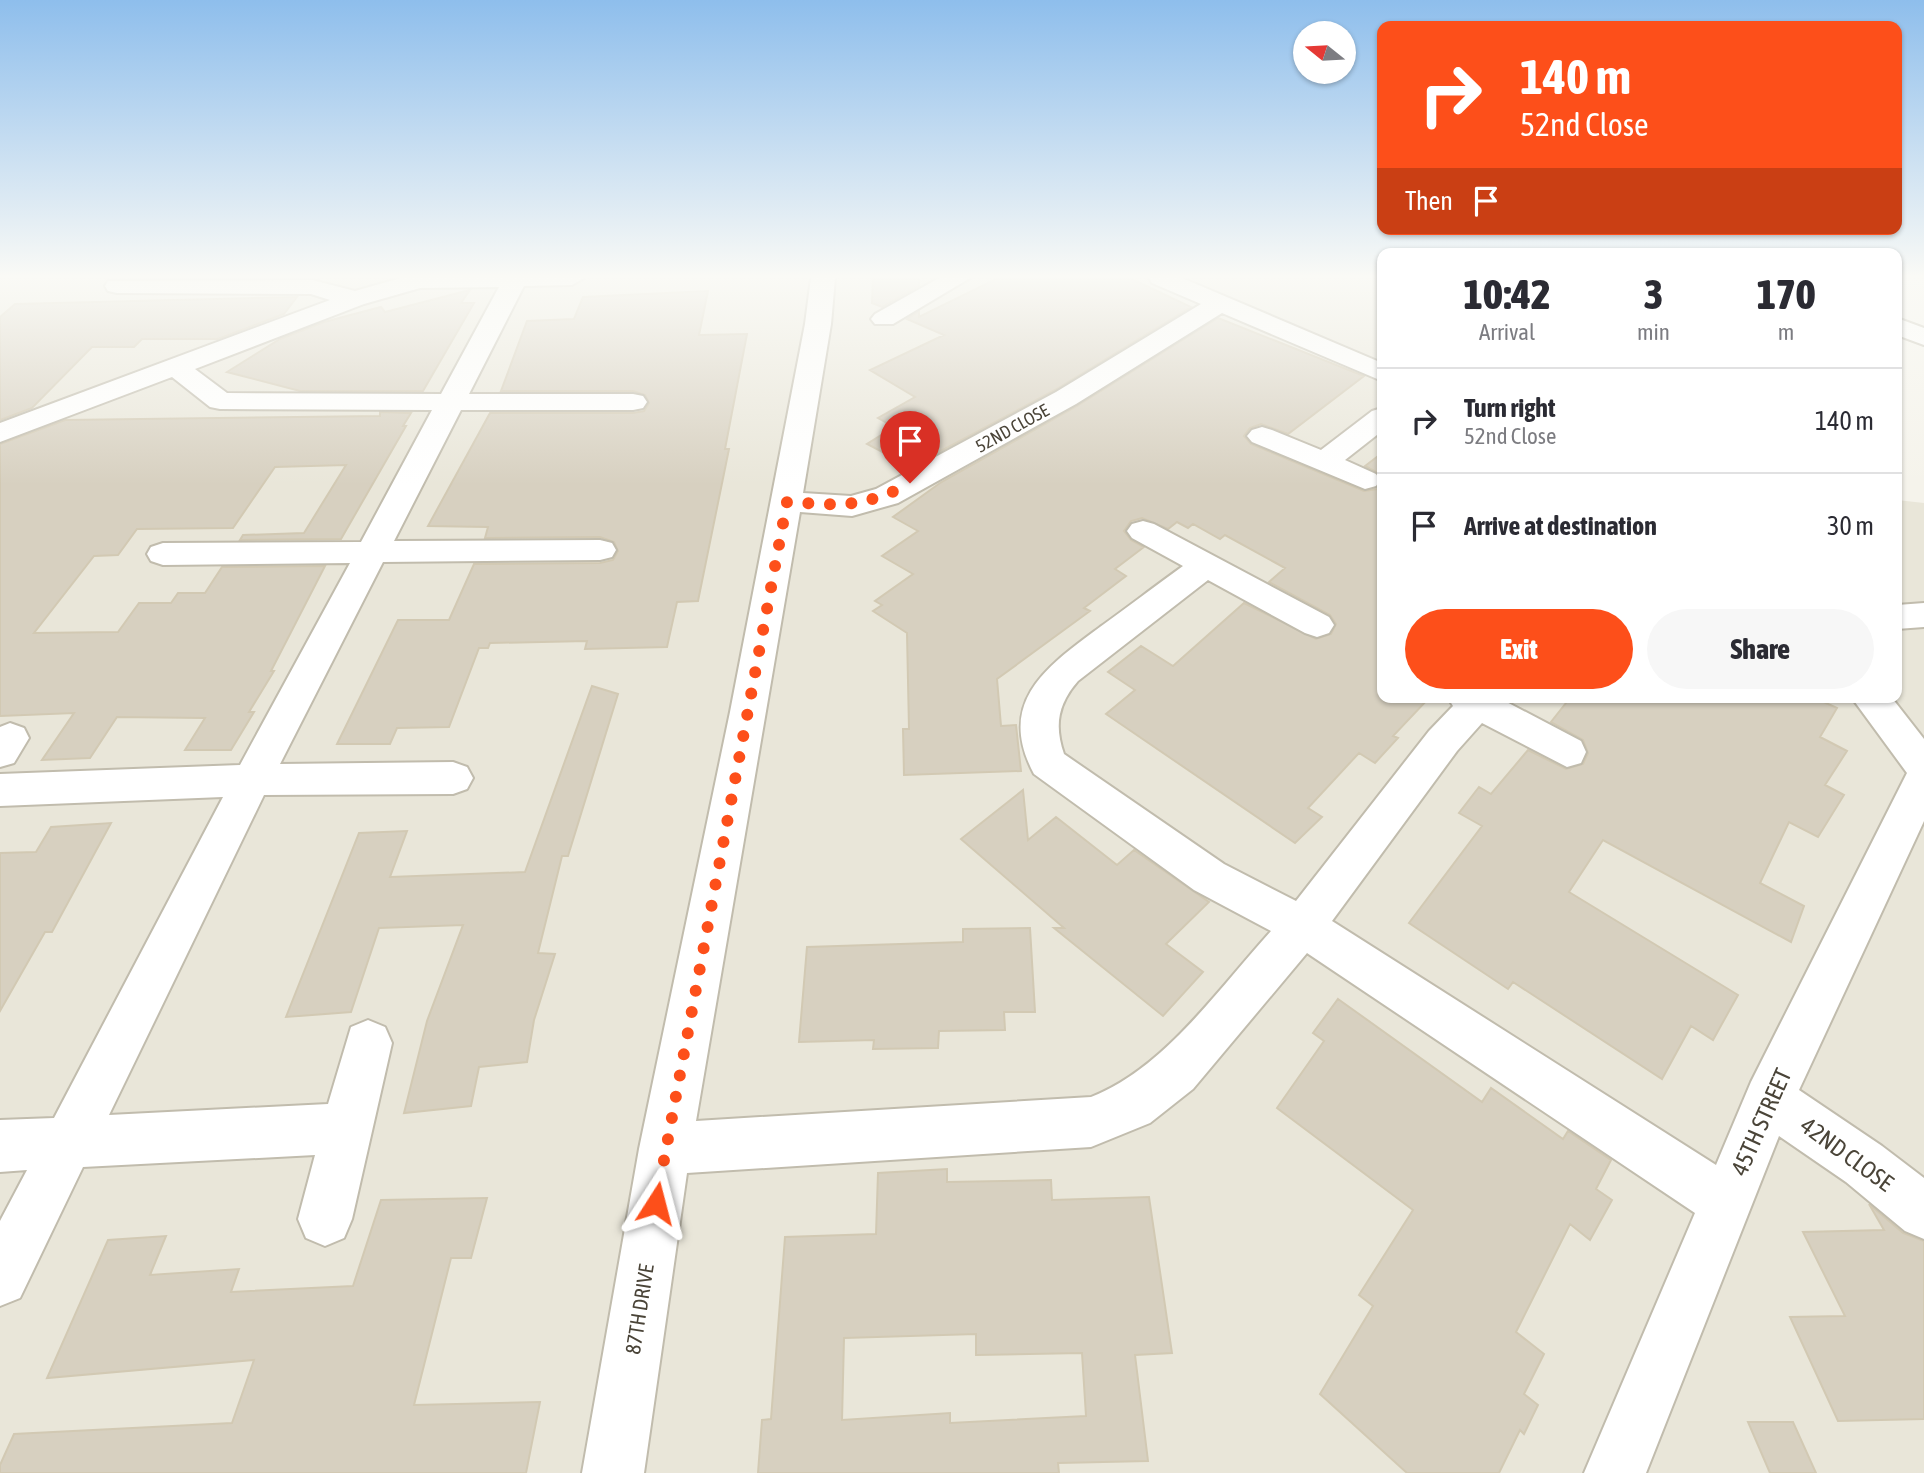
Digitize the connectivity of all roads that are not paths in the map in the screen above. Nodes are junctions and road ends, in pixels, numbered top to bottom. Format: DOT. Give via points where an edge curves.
graph roads {
  1 [pos="226,347"];
  2 [pos="480,347"];
  3 [pos="814,347"];
  4 [pos="1150,347"];
  5 [pos="1322,347"];
  6 [pos="174,366"];
  7 [pos="1377,371"];
  8 [pos="451,402"];
  9 [pos="633,402"];
  10 [pos="1377,421"];
  11 [pos="3,430"];
  12 [pos="1262,436"];
  13 [pos="1324,462"];
  14 [pos="1365,480"];
  15 [pos="787,502"];
  16 [pos="1143,531"];
  17 [pos="600,550"];
  18 [pos="371,553"];
  19 [pos="163,554"];
  20 [pos="1206,565"];
  21 [pos="1924,615"];
  22 [pos="1902,617"];
  23 [pos="1317,625"];
  24 [pos="1471,703"];
  25 [pos="1476,703"];
  26 [pos="1875,703"];
  27 [pos="1567,752"];
  28 [pos="1924,767"];
  29 [pos="453,778"];
  30 [pos="1924,778"];
  31 [pos="252,780"];
  32 [pos="0,790"];
  33 [pos="1303,926"];
  34 [pos="368,1043"];
  35 [pos="1769,1099"];
  36 [pos="345,1128"];
  37 [pos="70,1143"];
  38 [pos="0,1146"];
  39 [pos="665,1149"];
  40 [pos="1726,1202"];
  41 [pos="1924,1212"];
  42 [pos="325,1219"];
  43 [pos="0,1278"];
  44 [pos="613,1473"];
  45 [pos="1615,1473"];
  1 -- 6 [label="street"];
  2 -- 8 [label="street"];
  3 -- 15 [label="street, 87TH DRIVE"];
  4 -- 15 [label="street, 52ND CLOSE" via="887,496 852,506"];
  5 -- 7 [label="street"];
  6 -- 8 [label="street" via="220,401"];
  6 -- 11 [label="street"];
  8 -- 9 [label="street"];
  8 -- 18 [label="street"];
  10 -- 13 [label="street"];
  12 -- 13 [label="street"];
  13 -- 14 [label="street"];
  15 -- 39 [label="street, 87TH DRIVE"];
  16 -- 20 [label="street"];
  17 -- 18 [label="street"];
  18 -- 19 [label="street"];
  18 -- 31 [label="street"];
  20 -- 23 [label="street"];
  20 -- 33 [label="street" via="1047,690 1038,738 1048,763 1145,832 1209,877"];
  21 -- 22 [label="street"];
  24 -- 33 [label="street"];
  25 -- 27 [label="street"];
  26 -- 28 [label="street"];
  29 -- 31 [label="street"];
  30 -- 35 [label="street, 45TH STREET"];
  31 -- 32 [label="street"];
  31 -- 37 [label="street"];
  33 -- 39 [label="street" via="1175,1072 1132,1106 1091,1122"];
  33 -- 40 [label="street"];
  34 -- 36 [label="street"];
  35 -- 40 [label="street, 45TH STREET"];
  35 -- 41 [label="street, 42ND CLOSE"];
  36 -- 37 [label="street"];
  36 -- 42 [label="street"];
  37 -- 38 [label="street"];
  37 -- 43 [label="street"];
  39 -- 44 [label="street, 87TH DRIVE"];
  40 -- 45 [label="street, 45TH STREET"];
}
